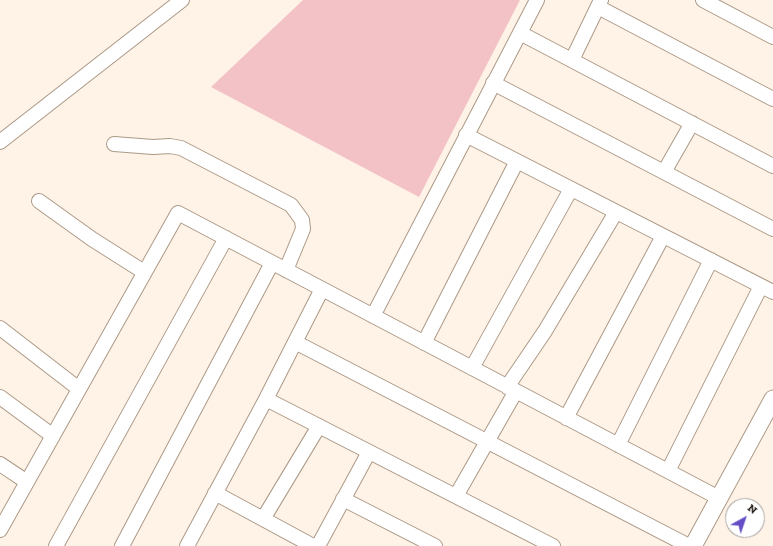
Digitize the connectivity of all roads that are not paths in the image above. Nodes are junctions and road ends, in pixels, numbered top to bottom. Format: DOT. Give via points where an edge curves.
graph roads {
  1 [pos="182,0"];
  2 [pos="537,0"];
  3 [pos="703,0"];
  4 [pos="600,4"];
  5 [pos="520,33"];
  6 [pos="773,37"];
  7 [pos="572,60"];
  8 [pos="493,83"];
  9 [pos="773,99"];
  10 [pos="692,123"];
  11 [pos="466,135"];
  12 [pos="0,142"];
  13 [pos="114,144"];
  14 [pos="771,160"];
  15 [pos="517,162"];
  16 [pos="664,172"];
  17 [pos="571,189"];
  18 [pos="39,201"];
  19 [pos="616,212"];
  20 [pos="773,229"];
  21 [pos="663,236"];
  22 [pos="226,238"];
  23 [pos="711,260"];
  24 [pos="272,263"];
  25 [pos="286,270"];
  26 [pos="144,272"];
  27 [pos="322,289"];
  28 [pos="767,289"];
  29 [pos="373,316"];
  30 [pos="0,328"];
  31 [pos="295,342"];
  32 [pos="424,343"];
  33 [pos="472,368"];
  34 [pos="79,389"];
  35 [pos="512,389"];
  36 [pos="0,397"];
  37 [pos="266,399"];
  38 [pos="773,399"];
  39 [pos="566,418"];
  40 [pos="319,426"];
  41 [pos="53,436"];
  42 [pos="487,441"];
  43 [pos="618,445"];
  44 [pos="369,452"];
  45 [pos="0,464"];
  46 [pos="668,471"];
  47 [pos="27,482"];
  48 [pos="215,493"];
  49 [pos="456,496"];
  50 [pos="719,498"];
  51 [pos="343,499"];
  52 [pos="263,519"];
  53 [pos="0,530"];
  54 [pos="56,546"];
  55 [pos="122,546"];
  56 [pos="187,546"];
  57 [pos="313,546"];
  58 [pos="318,546"];
  59 [pos="435,546"];
  60 [pos="553,546"];
  61 [pos="689,546"];
  62 [pos="693,546"];
  1 -- 12 [label="street"];
  2 -- 5 [label="street"];
  3 -- 6 [label="street"];
  4 -- 7 [label="street"];
  4 -- 9 [label="street"];
  5 -- 7 [label="street"];
  5 -- 8 [label="street"];
  7 -- 10 [label="street"];
  8 -- 11 [label="street"];
  8 -- 16 [label="street"];
  10 -- 14 [label="street"];
  10 -- 16 [label="street"];
  11 -- 15 [label="street"];
  11 -- 29 [label="street"];
  13 -- 25 [label="street" via="181,148 291,205 302,220 303,229"];
  15 -- 17 [label="street"];
  15 -- 32 [label="street"];
  16 -- 20 [label="street"];
  17 -- 19 [label="street"];
  17 -- 33 [label="street"];
  18 -- 26 [label="street"];
  19 -- 21 [label="street"];
  19 -- 35 [label="street"];
  21 -- 23 [label="street"];
  21 -- 39 [label="street"];
  22 -- 24 [label="street"];
  22 -- 26 [label="street" via="178,213"];
  22 -- 54 [label="street"];
  23 -- 28 [label="street"];
  23 -- 43 [label="street"];
  24 -- 25 [label="street"];
  24 -- 55 [label="street"];
  25 -- 27 [label="street"];
  26 -- 34 [label="street"];
  27 -- 29 [label="street"];
  27 -- 31 [label="street"];
  28 -- 46 [label="street"];
  29 -- 32 [label="street"];
  30 -- 34 [label="street"];
  31 -- 37 [label="street"];
  31 -- 42 [label="street"];
  32 -- 33 [label="street"];
  33 -- 35 [label="street"];
  34 -- 41 [label="street"];
  35 -- 39 [label="street"];
  35 -- 42 [label="street"];
  36 -- 41 [label="street"];
  37 -- 40 [label="street"];
  37 -- 48 [label="street"];
  38 -- 50 [label="street"];
  39 -- 43 [label="street"];
  40 -- 44 [label="street"];
  40 -- 52 [label="street"];
  41 -- 47 [label="street"];
  42 -- 49 [label="street"];
  42 -- 61 [label="street"];
  43 -- 46 [label="street"];
  44 -- 49 [label="street"];
  44 -- 51 [label="street"];
  45 -- 47 [label="street"];
  46 -- 50 [label="street"];
  47 -- 53 [label="street"];
  48 -- 52 [label="street"];
  48 -- 56 [label="street"];
  49 -- 60 [label="street"];
  50 -- 62 [label="street"];
  51 -- 58 [label="street"];
  51 -- 59 [label="street"];
  52 -- 57 [label="street"];
}
